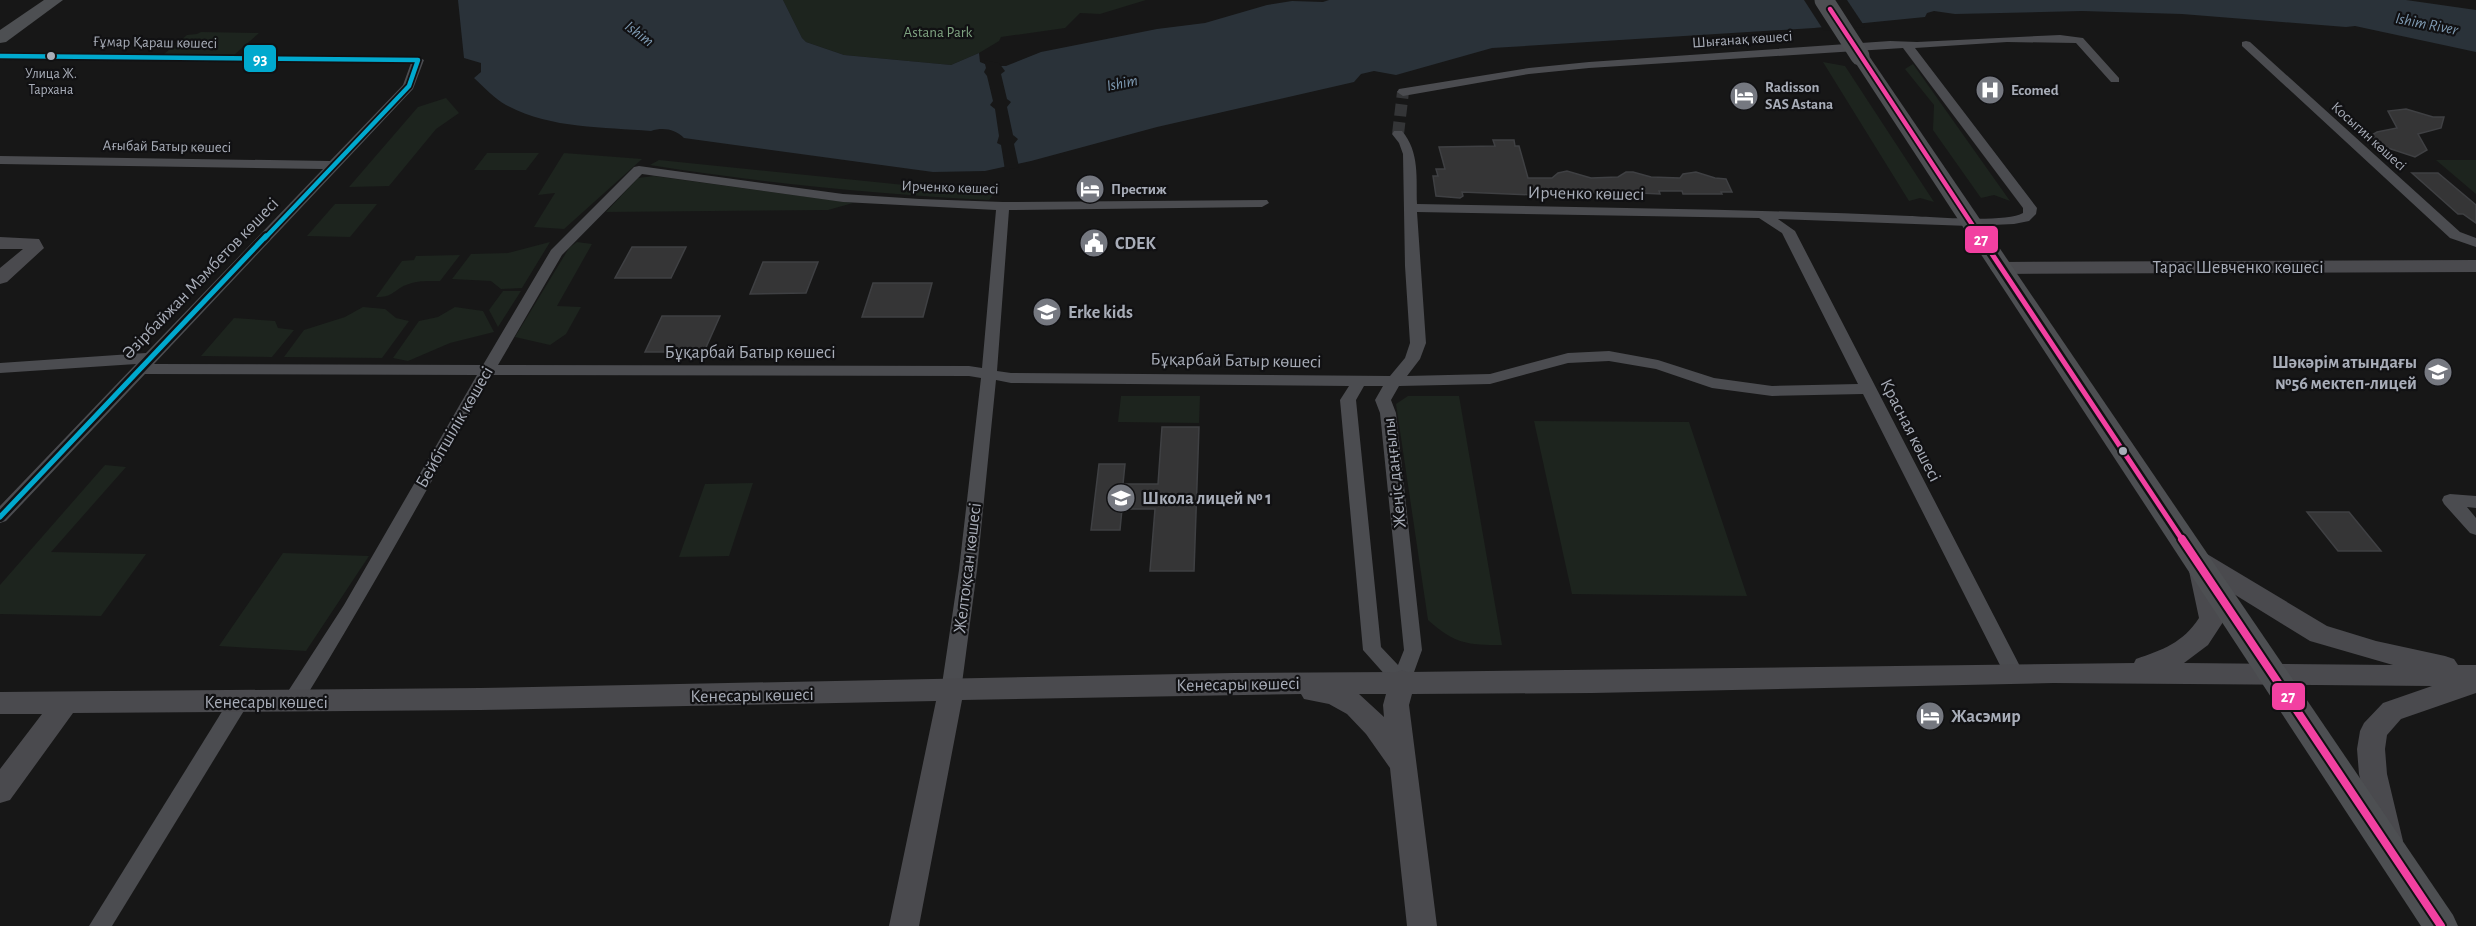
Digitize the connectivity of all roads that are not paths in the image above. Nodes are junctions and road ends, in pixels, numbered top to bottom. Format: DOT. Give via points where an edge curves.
graph roads {
  1 [pos="55,0"];
  2 [pos="1824,0"];
  3 [pos="0,38"];
  4 [pos="2246,44"];
  5 [pos="1907,45"];
  6 [pos="0,56"];
  7 [pos="418,60"];
  8 [pos="2115,80"];
  9 [pos="1403,92"];
  10 [pos="1398,134"];
  11 [pos="0,160"];
  12 [pos="333,165"];
  13 [pos="639,170"];
  14 [pos="1262,203"];
  15 [pos="1003,206"];
  16 [pos="1411,208"];
  17 [pos="1761,214"];
  18 [pos="1969,222"];
  19 [pos="0,243"];
  20 [pos="2476,243"];
  21 [pos="2476,266"];
  22 [pos="2000,268"];
  23 [pos="0,278"];
  24 [pos="146,364"];
  25 [pos="0,368"];
  26 [pos="487,371"];
  27 [pos="990,374"];
  28 [pos="1360,381"];
  29 [pos="1394,381"];
  30 [pos="1869,389"];
  31 [pos="2476,502"];
  32 [pos="0,517"];
  33 [pos="2476,529"];
  34 [pos="2198,560"];
  35 [pos="2112,673"];
  36 [pos="2274,673"];
  37 [pos="2014,674"];
  38 [pos="2476,674"];
  39 [pos="1402,681"];
  40 [pos="2476,682"];
  41 [pos="1234,684"];
  42 [pos="951,691"];
  43 [pos="67,701"];
  44 [pos="238,702"];
  45 [pos="292,702"];
  46 [pos="0,703"];
  47 [pos="1404,765"];
  48 [pos="0,791"];
  49 [pos="2391,851"];
  50 [pos="100,926"];
  51 [pos="904,926"];
  52 [pos="1422,926"];
  53 [pos="2441,926"];
  1 -- 3 [label="main road"];
  2 -- 18 [label="main road, bridge"];
  4 -- 20 [label="street, Косыгин көшесі" via="2455,235"];
  5 -- 8 [label="street, Шығанақ көшесі" via="2076,39 2084,43"];
  5 -- 9 [label="street, Шығанақ көшесі" via="1589,65"];
  5 -- 18 [label="street, Ирченко көшесі" via="2030,208 2024,218"];
  6 -- 7 [label="street, Ғұмар Қараш көшесі"];
  7 -- 12 [label="street, Әзірбайжан Мәмбетов көшесі" via="409,86"];
  10 -- 16 [label="street, Жеңіс даңғылы" via="1409,154"];
  11 -- 12 [label="street, Ағыбай Батыр көшесі"];
  12 -- 24 [label="street, Әзірбайжан Мәмбетов көшесі"];
  13 -- 15 [label="street, Ирченко көшесі" via="843,198"];
  13 -- 26 [label="street, Бейбітшілік көшесі" via="556,253"];
  14 -- 15 [label="street, Ирченко көшесі"];
  15 -- 27 [label="street, Желтоқсан көшесі"];
  16 -- 17 [label="street, Ирченко көшесі"];
  16 -- 29 [label="street, Жеңіс даңғылы" via="1418,343 1413,359"];
  17 -- 18 [label="street, Ирченко көшесі"];
  17 -- 30 [label="street, Красная көшесі" via="1788,231"];
  18 -- 22 [label="main road"];
  19 -- 23 [label="main road" via="32,243 35,248"];
  21 -- 22 [label="main road, Тарас Шевченко көшесі"];
  22 -- 34 [label="main road"];
  24 -- 25 [label="street, Бұқарбай Батыр көшесі"];
  24 -- 26 [label="street, Бұқарбай Батыр көшесі"];
  24 -- 32 [label="street, Әзірбайжан Мәмбетов көшесі"];
  26 -- 27 [label="street, Бұқарбай Батыр көшесі"];
  26 -- 45 [label="street, Бейбітшілік көшесі" via="350,610"];
  27 -- 28 [label="street, Бұқарбай Батыр көшесі" via="1011,378"];
  27 -- 42 [label="street, Желтоқсан көшесі"];
  28 -- 29 [label="street, Бұқарбай Батыр көшесі"];
  28 -- 39 [label="street" via="1348,400 1372,650"];
  29 -- 30 [label="street, Бұқарбай Батыр көшесі" via="1490,380 1568,358 1610,356 1658,365 1712,383 1772,392"];
  29 -- 39 [label="street, Жеңіс даңғылы" via="1383,400 1388,413 1413,650"];
  30 -- 37 [label="street, Красная көшесі"];
  31 -- 33 [label="street" via="2451,500"];
  34 -- 35 [label="main road" via="2212,619 2201,638 2180,656"];
  34 -- 36 [label="main road"];
  34 -- 38 [label="main road" via="2319,634"];
  35 -- 36 [label="main road, Кенесары көшесі"];
  35 -- 37 [label="main road, Кенесары көшесі"];
  36 -- 38 [label="main road, Кенесары көшесі"];
  36 -- 49 [label="main road"];
  37 -- 39 [label="main road, Кенесары көшесі" via="1592,682"];
  39 -- 41 [label="main road, Кенесары көшесі"];
  39 -- 47 [label="main road, Жеңіс даңғылы" via="1396,705"];
  40 -- 49 [label="main road" via="2392,711 2374,731 2373,774"];
  41 -- 42 [label="main road, Кенесары көшесі"];
  41 -- 47 [label="main road" via="1332,693 1362,708"];
  42 -- 45 [label="main road, Кенесары көшесі"];
  42 -- 51 [label="main road, Желтоқсан көшесі"];
  43 -- 44 [label="main road, Кенесары көшесі"];
  43 -- 46 [label="main road, Кенесары көшесі"];
  43 -- 48 [label="main road"];
  44 -- 45 [label="main road, Кенесары көшесі"];
  44 -- 50 [label="street"];
  47 -- 52 [label="main road, Жеңіс даңғылы"];
  49 -- 53 [label="main road"];
}
